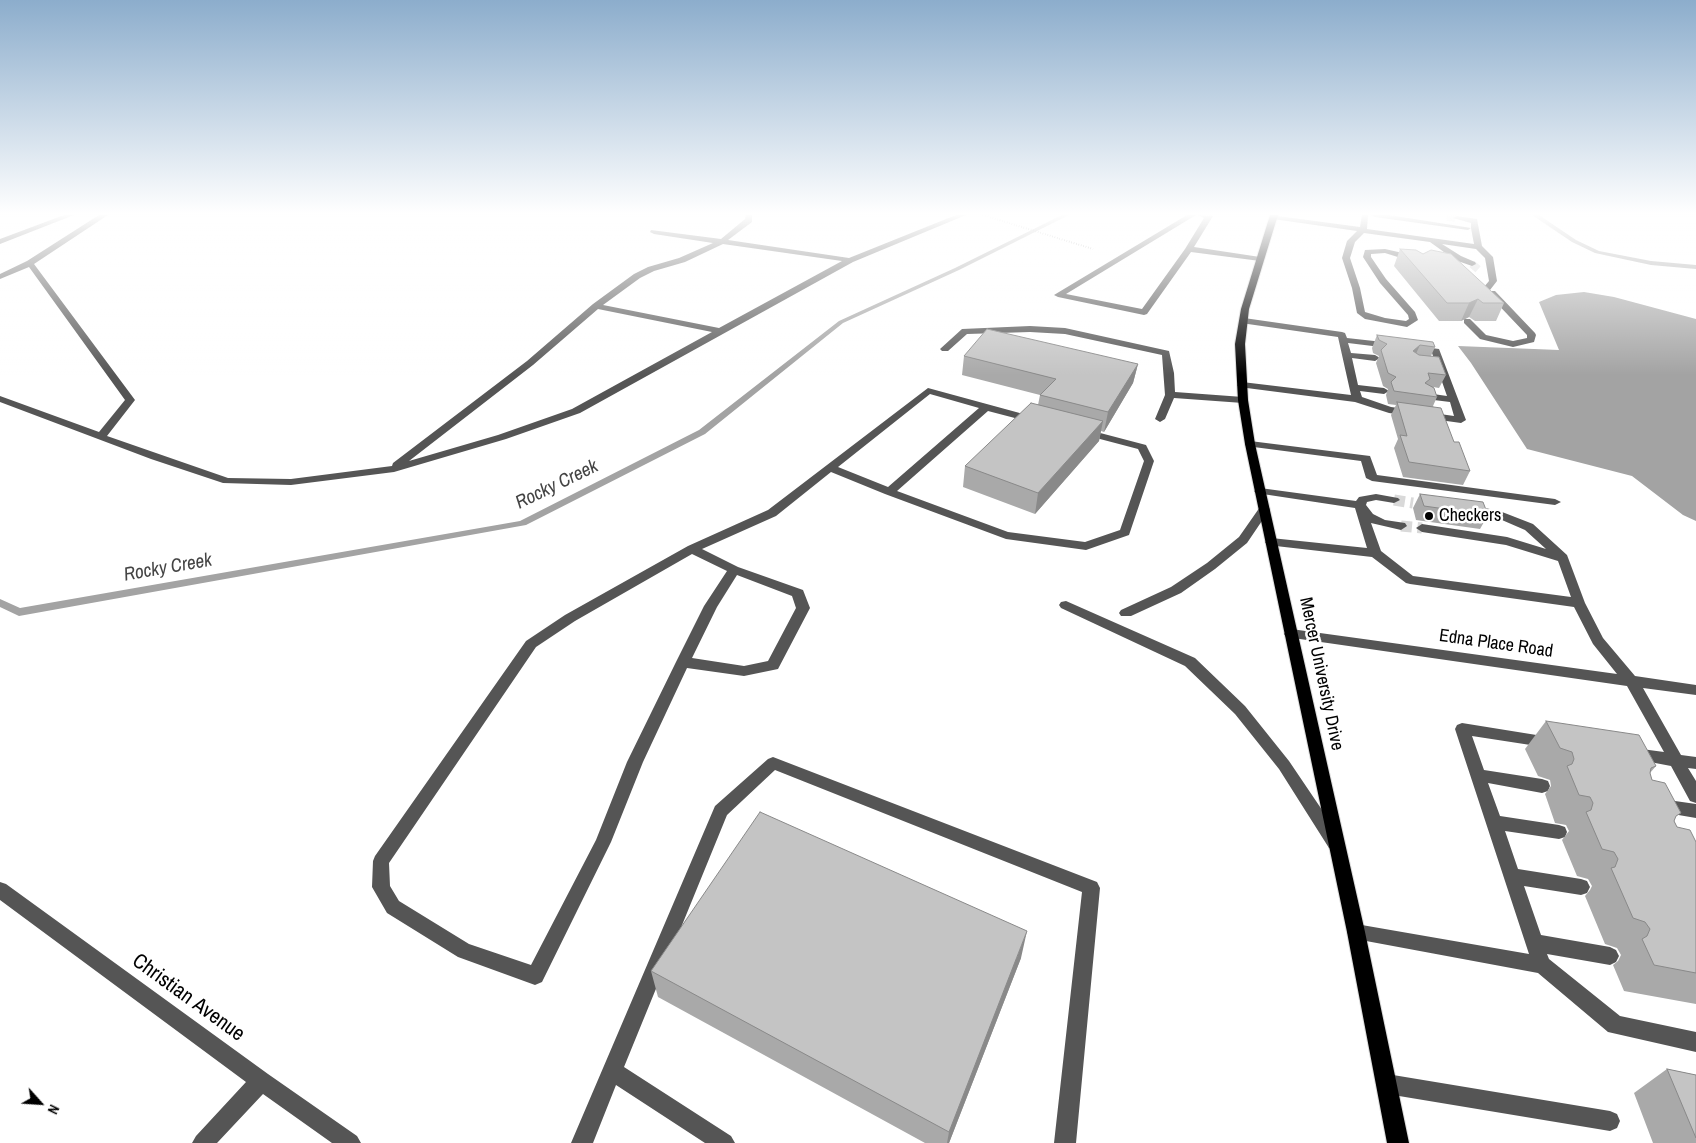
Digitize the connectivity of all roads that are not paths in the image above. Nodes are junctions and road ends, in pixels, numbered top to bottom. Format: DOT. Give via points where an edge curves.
graph roads {
  1 [pos="19,268"];
  2 [pos="34,268"];
  3 [pos="653,268"];
  4 [pos="835,268"];
  5 [pos="1103,268"];
  6 [pos="1175,268"];
  7 [pos="1257,268"];
  8 [pos="1349,268"];
  9 [pos="1375,268"];
  10 [pos="1491,268"];
  11 [pos="1465,270"];
  12 [pos="0,277"];
  13 [pos="1487,288"];
  14 [pos="596,306"];
  15 [pos="1244,321"];
  16 [pos="1467,321"];
  17 [pos="719,331"];
  18 [pos="1344,340"];
  19 [pos="945,349"];
  20 [pos="1347,355"];
  21 [pos="1375,358"];
  22 [pos="1242,385"];
  23 [pos="1355,387"];
  24 [pos="1384,391"];
  25 [pos="1170,395"];
  26 [pos="1426,396"];
  27 [pos="0,399"];
  28 [pos="1357,399"];
  29 [pos="1243,400"];
  30 [pos="1454,400"];
  31 [pos="986,407"];
  32 [pos="1160,419"];
  33 [pos="1041,421"];
  34 [pos="1078,430"];
  35 [pos="101,437"];
  36 [pos="1250,444"];
  37 [pos="831,468"];
  38 [pos="390,470"];
  39 [pos="1260,490"];
  40 [pos="889,492"];
  41 [pos="1394,500"];
  42 [pos="1556,502"];
  43 [pos="1360,505"];
  44 [pos="1264,509"];
  45 [pos="1460,509"];
  46 [pos="1402,526"];
  47 [pos="1422,528"];
  48 [pos="1272,542"];
  49 [pos="692,550"];
  50 [pos="1375,552"];
  51 [pos="1563,558"];
  52 [pos="734,570"];
  53 [pos="1579,603"];
  54 [pos="1066,605"];
  55 [pos="1126,613"];
  56 [pos="1292,634"];
  57 [pos="683,662"];
  58 [pos="1632,682"];
  59 [pos="1696,690"];
  60 [pos="1569,744"];
  61 [pos="1618,751"];
  62 [pos="1676,760"];
  63 [pos="1696,762"];
  64 [pos="1477,775"];
  65 [pos="1542,786"];
  66 [pos="1696,796"];
  67 [pos="1643,803"];
  68 [pos="1696,811"];
  69 [pos="1494,822"];
  70 [pos="1559,832"];
  71 [pos="1338,849"];
  72 [pos="1512,876"];
  73 [pos="1581,887"];
  74 [pos="0,890"];
  75 [pos="1356,932"];
  76 [pos="1535,943"];
  77 [pos="1610,956"];
  78 [pos="1542,965"];
  79 [pos="1696,1042"];
  80 [pos="612,1071"];
  81 [pos="261,1081"];
  82 [pos="1386,1084"];
  83 [pos="1610,1121"];
  84 [pos="204,1143"];
  85 [pos="350,1143"];
  86 [pos="582,1143"];
  87 [pos="724,1143"];
  88 [pos="1064,1143"];
  89 [pos="1398,1143"];
  1 -- 12 [label="street"];
  2 -- 35 [label="street" via="130,400"];
  3 -- 14 [label="street" via="636,276"];
  4 -- 17 [label="street"];
  5 -- 6 [label="street" via="1058,295 1144,312"];
  7 -- 15 [label="main road, Mercer University Drive"];
  8 -- 9 [label="street" via="1361,313 1407,324 1414,320"];
  10 -- 13 [label="street" via="1494,281"];
  11 -- 13 [label="street" via="1478,274"];
  13 -- 16 [label="street" via="1532,335 1531,340 1513,344 1483,337"];
  14 -- 17 [label="street"];
  14 -- 38 [label="street" via="530,363"];
  15 -- 18 [label="street" via="1342,335"];
  15 -- 22 [label="main road, Mercer University Drive" via="1240,344"];
  17 -- 38 [label="street" via="576,411"];
  18 -- 20 [label="street"];
  18 -- 30 [label="street" via="1436,351 1438,366"];
  19 -- 25 [label="street" via="965,331 1065,331 1166,353"];
  20 -- 21 [label="street"];
  20 -- 23 [label="street"];
  22 -- 28 [label="street"];
  22 -- 29 [label="main road, Mercer University Drive"];
  23 -- 24 [label="street"];
  23 -- 28 [label="street"];
  25 -- 29 [label="street"];
  25 -- 32 [label="street"];
  26 -- 30 [label="street"];
  27 -- 35 [label="street"];
  28 -- 30 [label="street" via="1389,410 1461,420"];
  29 -- 36 [label="main road, Mercer University Drive"];
  31 -- 33 [label="street"];
  31 -- 37 [label="street" via="928,391"];
  31 -- 40 [label="street"];
  34 -- 40 [label="street" via="1142,447 1148,461 1125,532 1086,546 1006,535"];
  35 -- 38 [label="street" via="227,481 292,482"];
  36 -- 39 [label="main road, Mercer University Drive"];
  36 -- 42 [label="street" via="1366,458 1372,478"];
  37 -- 40 [label="street"];
  37 -- 49 [label="street" via="772,513"];
  39 -- 43 [label="street"];
  39 -- 44 [label="main road, Mercer University Drive"];
  41 -- 43 [label="street" via="1376,497 1363,499"];
  43 -- 46 [label="street" via="1369,517"];
  43 -- 50 [label="street"];
  44 -- 48 [label="main road, Mercer University Drive"];
  44 -- 55 [label="street" via="1243,540 1211,566 1176,590"];
  45 -- 51 [label="street" via="1497,514 1529,527"];
  47 -- 51 [label="street" via="1507,540"];
  48 -- 50 [label="street"];
  48 -- 56 [label="main road, Mercer University Drive"];
  49 -- 52 [label="street"];
  49 -- 57 [label="street" via="570,618 531,644 380,861 382,887 392,907 464,951 535,976 603,842 635,762"];
  50 -- 53 [label="street" via="1410,580"];
  51 -- 53 [label="street"];
  52 -- 57 [label="street" via="711,606"];
  52 -- 57 [label="street" via="798,592 803,608 773,665 744,670"];
  53 -- 58 [label="street" via="1598,641"];
  54 -- 71 [label="street" via="1190,662 1240,710 1279,758"];
  56 -- 58 [label="street, Edna Place Road"];
  56 -- 71 [label="main road, Mercer University Drive"];
  58 -- 59 [label="street, Edna Place Road"];
  58 -- 62 [label="street"];
  60 -- 64 [label="street" via="1462,729"];
  61 -- 62 [label="street"];
  62 -- 63 [label="street"];
  62 -- 66 [label="street"];
  64 -- 65 [label="street"];
  64 -- 69 [label="street"];
  67 -- 68 [label="street"];
  69 -- 70 [label="street"];
  69 -- 72 [label="street"];
  71 -- 75 [label="main road, Mercer University Drive"];
  72 -- 73 [label="street"];
  72 -- 76 [label="street"];
  74 -- 81 [label="street, Christian Avenue"];
  75 -- 78 [label="street"];
  75 -- 82 [label="main road, Mercer University Drive"];
  76 -- 77 [label="street"];
  76 -- 78 [label="street"];
  78 -- 79 [label="street" via="1615,1025"];
  80 -- 86 [label="street"];
  80 -- 87 [label="street"];
  80 -- 88 [label="street" via="721,811 773,763 1092,888"];
  81 -- 84 [label="street"];
  81 -- 85 [label="street, Christian Avenue"];
  82 -- 83 [label="street"];
  82 -- 89 [label="main road, Mercer University Drive"];
}
